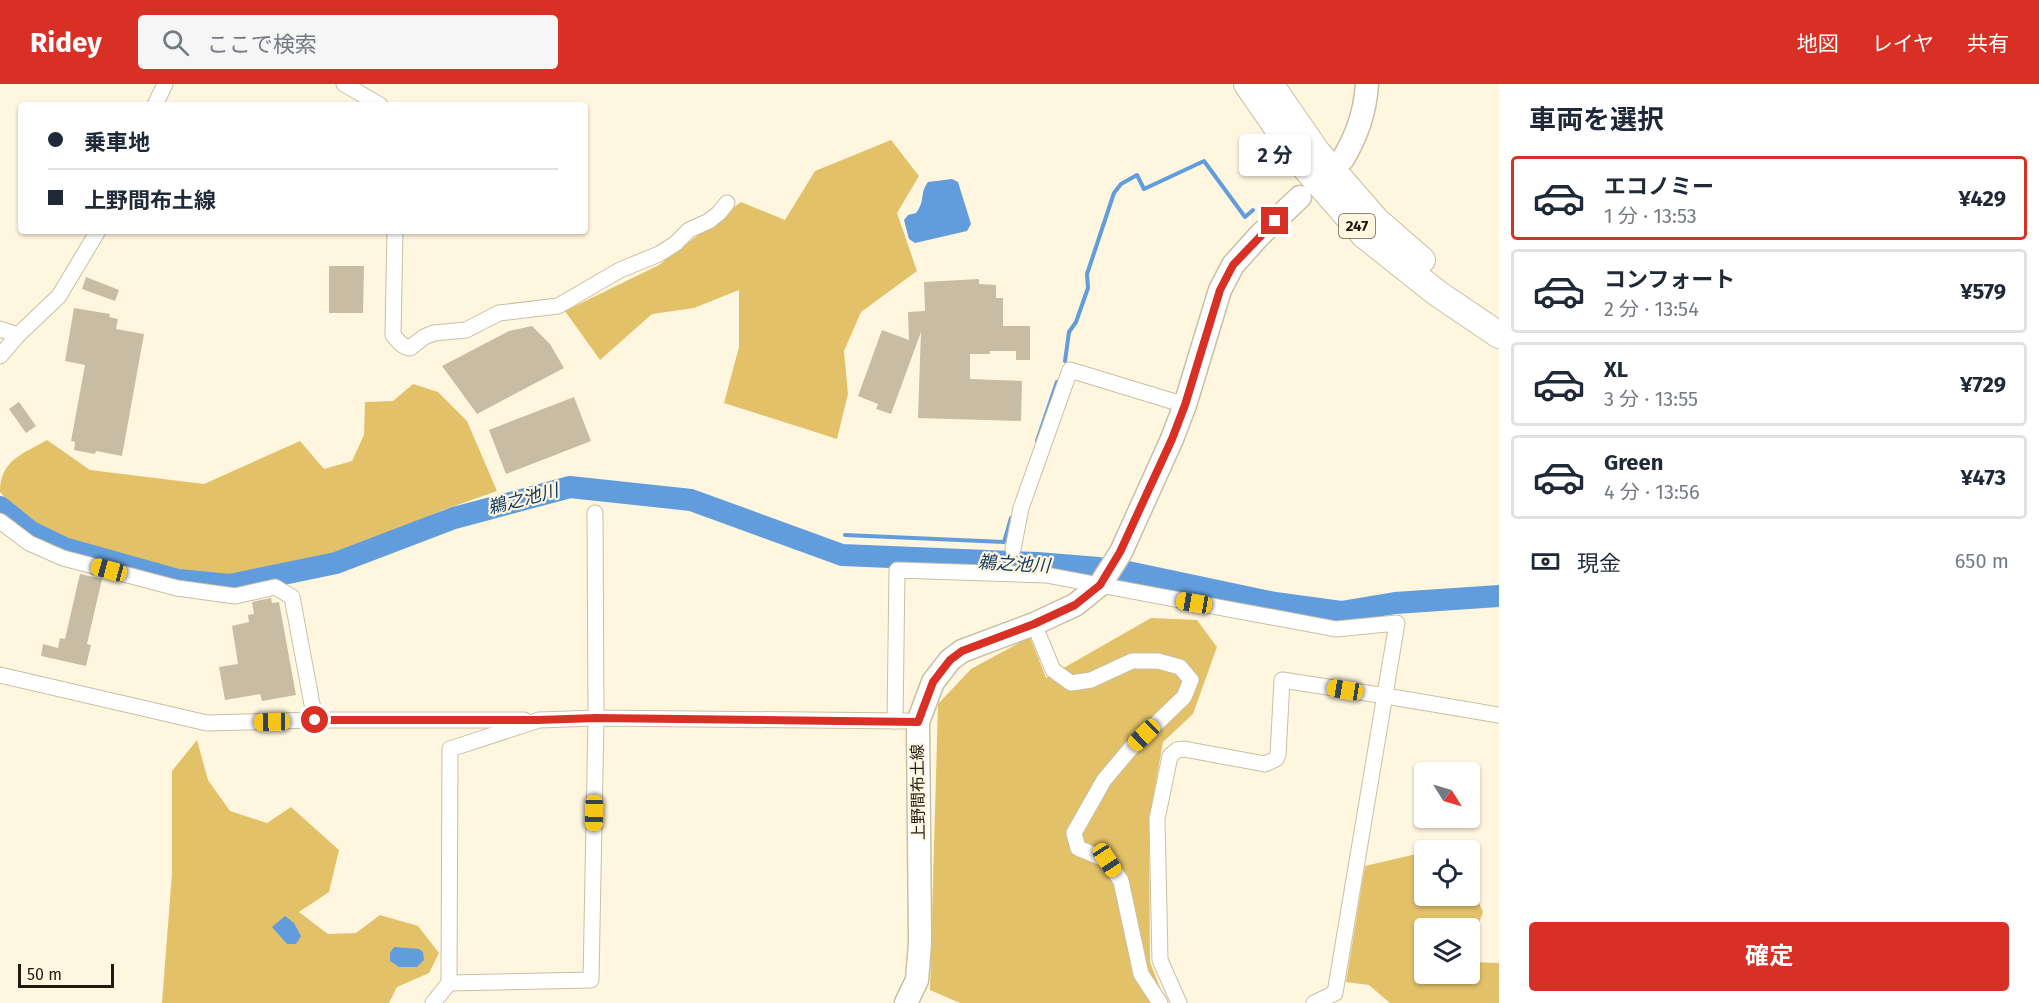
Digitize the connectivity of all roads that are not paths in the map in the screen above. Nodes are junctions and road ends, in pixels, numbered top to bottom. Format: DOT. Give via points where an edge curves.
graph roads {
  1 [pos="165,84"];
  2 [pos="344,84"];
  3 [pos="1247,84"];
  4 [pos="1270,84"];
  5 [pos="1367,84"];
  6 [pos="156,102"];
  7 [pos="375,102"];
  8 [pos="1342,159"];
  9 [pos="1300,197"];
  10 [pos="727,202"];
  11 [pos="96,234"];
  12 [pos="395,234"];
  13 [pos="1499,314"];
  14 [pos="0,329"];
  15 [pos="18,335"];
  16 [pos="1499,335"];
  17 [pos="0,356"];
  18 [pos="1185,405"];
  19 [pos="595,513"];
  20 [pos="0,521"];
  21 [pos="1013,549"];
  22 [pos="1100,585"];
  23 [pos="1034,624"];
  24 [pos="0,675"];
  25 [pos="1386,696"];
  26 [pos="1499,715"];
  27 [pos="596,718"];
  28 [pos="315,720"];
  29 [pos="538,720"];
  30 [pos="907,721"];
  31 [pos="449,983"];
  32 [pos="433,1003"];
  33 [pos="906,1003"];
  34 [pos="1160,1003"];
  35 [pos="1179,1003"];
  36 [pos="1314,1003"];
  1 -- 6 [label="street"];
  2 -- 7 [label="street"];
  3 -- 16 [label="highway, 247" via="1302,164 1364,235 1437,293"];
  4 -- 13 [label="highway, 247" via="1317,152 1376,220 1443,278"];
  5 -- 8 [label="main road" via="1355,137"];
  9 -- 18 [label="main road, 上野間布土線" via="1233,265 1220,290"];
  10 -- 12 [label="street" via="714,217 689,230 659,254 620,270 558,306 499,313 466,330 434,333 410,348 393,335"];
  11 -- 15 [label="street" via="59,296"];
  14 -- 15 [label="street"];
  15 -- 17 [label="street"];
  18 -- 21 [label="street" via="1070,370 1021,508"];
  18 -- 22 [label="main road, 上野間布土線" via="1120,552"];
  19 -- 27 [label="street"];
  20 -- 28 [label="street" via="29,543 63,558 177,588 235,596 275,587 292,597"];
  22 -- 23 [label="main road, 上野間布土線" via="1075,605"];
  22 -- 25 [label="street" via="1336,628 1397,624"];
  22 -- 30 [label="street" via="1046,575 897,570"];
  23 -- 30 [label="main road, 上野間布土線" via="962,651 950,660"];
  23 -- 34 [label="street" via="1053,670 1071,683 1091,680 1132,661 1158,661 1180,667 1191,680 1184,697 1104,780 1074,833 1078,849 1107,860 1121,881 1141,974"];
  24 -- 28 [label="street" via="207,723"];
  25 -- 26 [label="street"];
  25 -- 35 [label="street" via="1282,680 1278,755 1273,762 1265,765 1184,749 1170,756 1157,819 1159,936 1160,960"];
  25 -- 36 [label="street" via="1335,993"];
  27 -- 29 [label="street"];
  27 -- 30 [label="street"];
  27 -- 31 [label="street" via="591,980"];
  28 -- 29 [label="street"];
  29 -- 31 [label="street" via="450,749"];
  30 -- 33 [label="main road, 上野間布土線" via="920,943 917,980"];
  31 -- 32 [label="street"];
}
